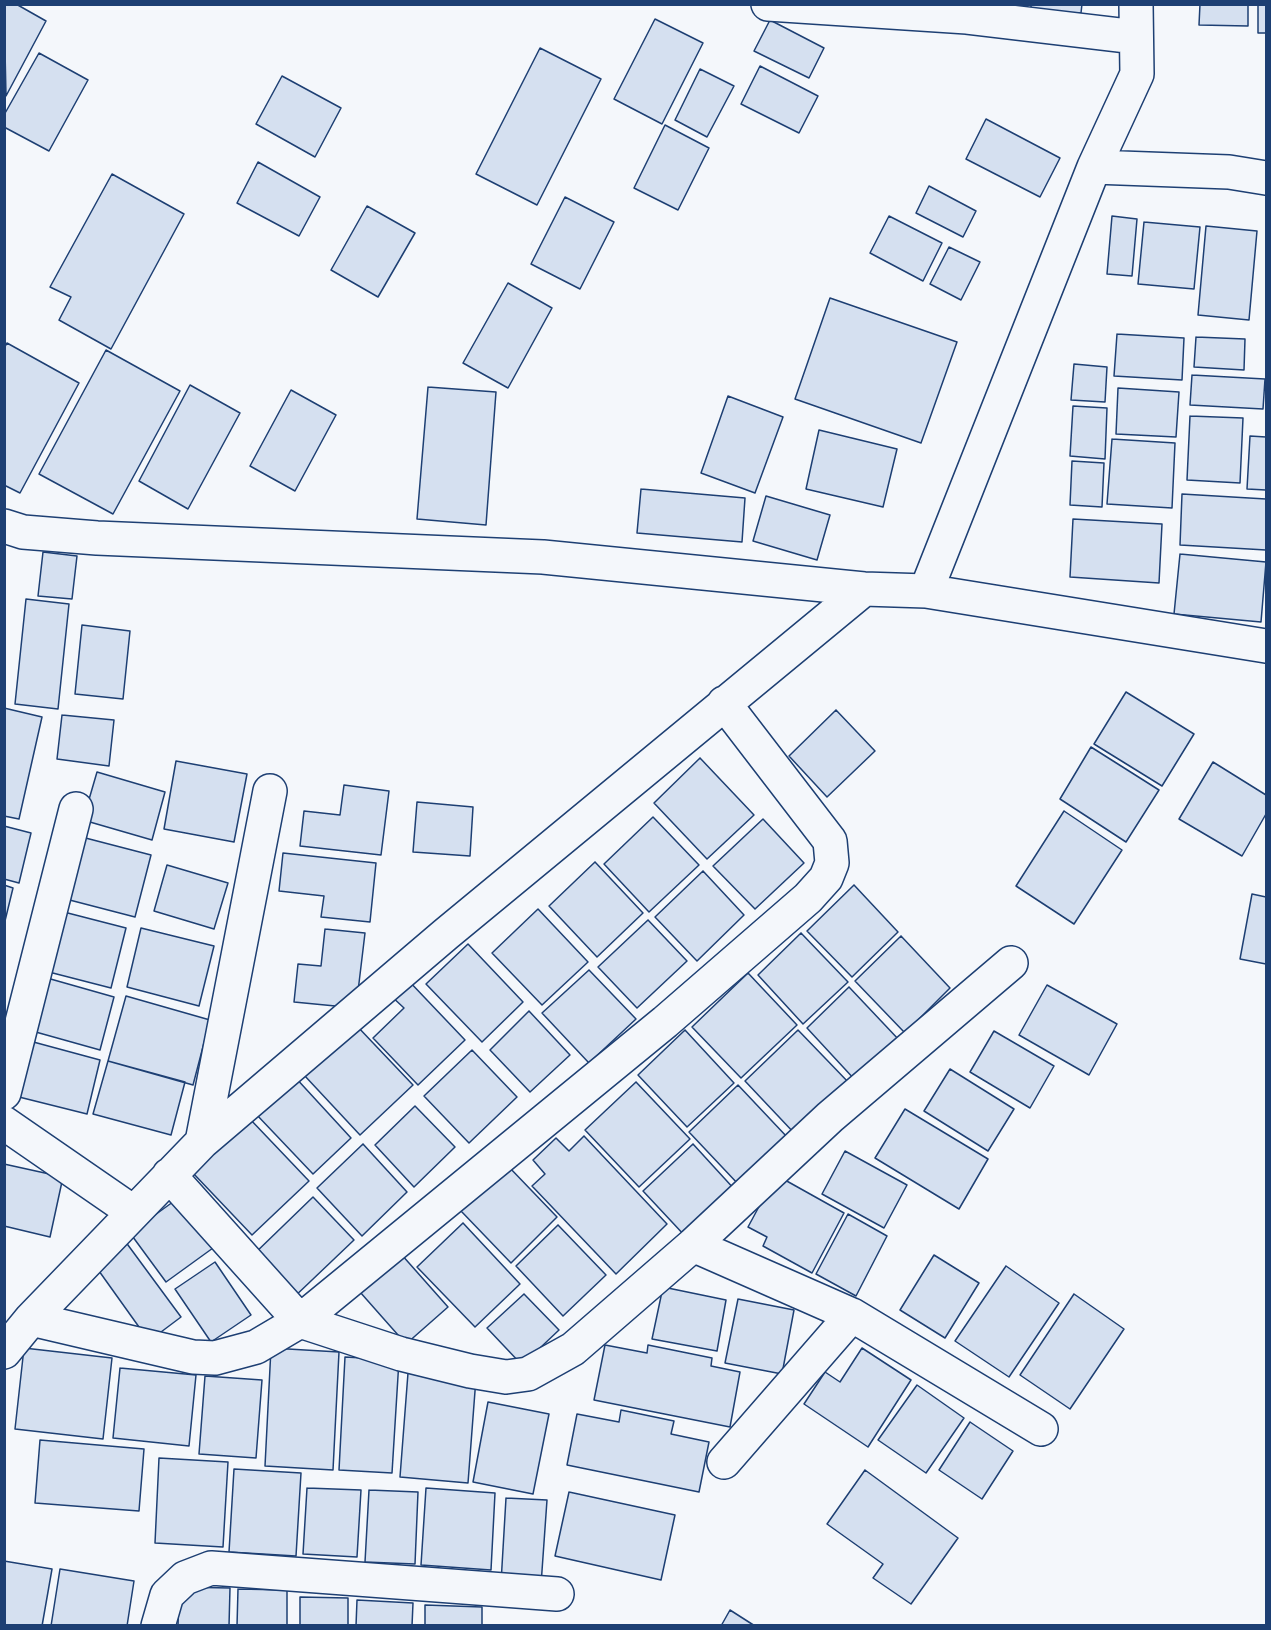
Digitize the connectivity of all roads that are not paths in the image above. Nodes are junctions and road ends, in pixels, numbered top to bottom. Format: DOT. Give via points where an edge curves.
graph roads {
  1 [pos="768,4"];
  2 [pos="1136,4"];
  3 [pos="1136,37"];
  4 [pos="1094,166"];
  5 [pos="1266,178"];
  6 [pos="4,526"];
  7 [pos="864,589"];
  8 [pos="926,591"];
  9 [pos="1266,646"];
  10 [pos="724,703"];
  11 [pos="270,791"];
  12 [pos="76,809"];
  13 [pos="1011,963"];
  14 [pos="4,1094"];
  15 [pos="4,1123"];
  16 [pos="202,1142"];
  17 [pos="169,1175"];
  18 [pos="133,1212"];
  19 [pos="693,1245"];
  20 [pos="852,1316"];
  21 [pos="31,1319"];
  22 [pos="300,1321"];
  23 [pos="4,1352"];
  24 [pos="1041,1429"];
  25 [pos="724,1462"];
  26 [pos="557,1594"];
  27 [pos="158,1626"];
  1 -- 3 [label="street" via="967,17"];
  2 -- 3 [label="street"];
  3 -- 4 [label="street" via="1137,74"];
  4 -- 5 [label="street" via="1229,172"];
  4 -- 8 [label="street"];
  6 -- 7 [label="street" via="23,532 97,538 543,557"];
  7 -- 8 [label="street"];
  7 -- 10 [label="street"];
  8 -- 9 [label="street"];
  10 -- 16 [label="street"];
  10 -- 22 [label="street" via="830,841 832,863 826,878 665,1022"];
  11 -- 16 [label="street"];
  12 -- 14 [label="street"];
  13 -- 19 [label="street" via="830,1117"];
  15 -- 18 [label="street"];
  16 -- 17 [label="street"];
  17 -- 18 [label="street"];
  17 -- 22 [label="street"];
  18 -- 21 [label="street"];
  19 -- 20 [label="street"];
  19 -- 22 [label="street" via="573,1349 528,1374 506,1377 470,1371"];
  20 -- 24 [label="street"];
  20 -- 25 [label="street"];
  21 -- 22 [label="street" via="215,1358 256,1347"];
  21 -- 23 [label="street"];
  26 -- 27 [label="street" via="211,1568 185,1578 167,1595"];
}
